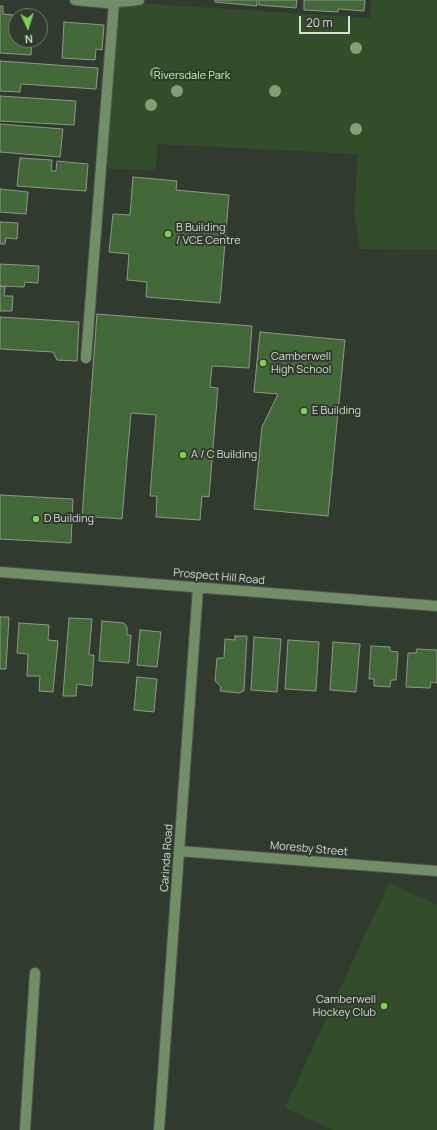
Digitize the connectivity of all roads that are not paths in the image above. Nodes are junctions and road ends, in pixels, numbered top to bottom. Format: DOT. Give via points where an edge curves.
graph roads {
  1 [pos="75,0"];
  2 [pos="139,0"];
  3 [pos="114,2"];
  4 [pos="86,358"];
  5 [pos="0,572"];
  6 [pos="198,588"];
  7 [pos="437,606"];
  8 [pos="179,851"];
  9 [pos="437,872"];
  10 [pos="36,973"];
  11 [pos="25,1130"];
  12 [pos="159,1130"];
  1 -- 3 [label="street"];
  2 -- 3 [label="street"];
  3 -- 4 [label="street"];
  5 -- 6 [label="street, Prospect Hill Road"];
  6 -- 7 [label="street, Prospect Hill Road"];
  6 -- 8 [label="street, Carinda Road"];
  8 -- 9 [label="street, Moresby Street"];
  8 -- 12 [label="street, Carinda Road"];
  10 -- 11 [label="street"];
}
